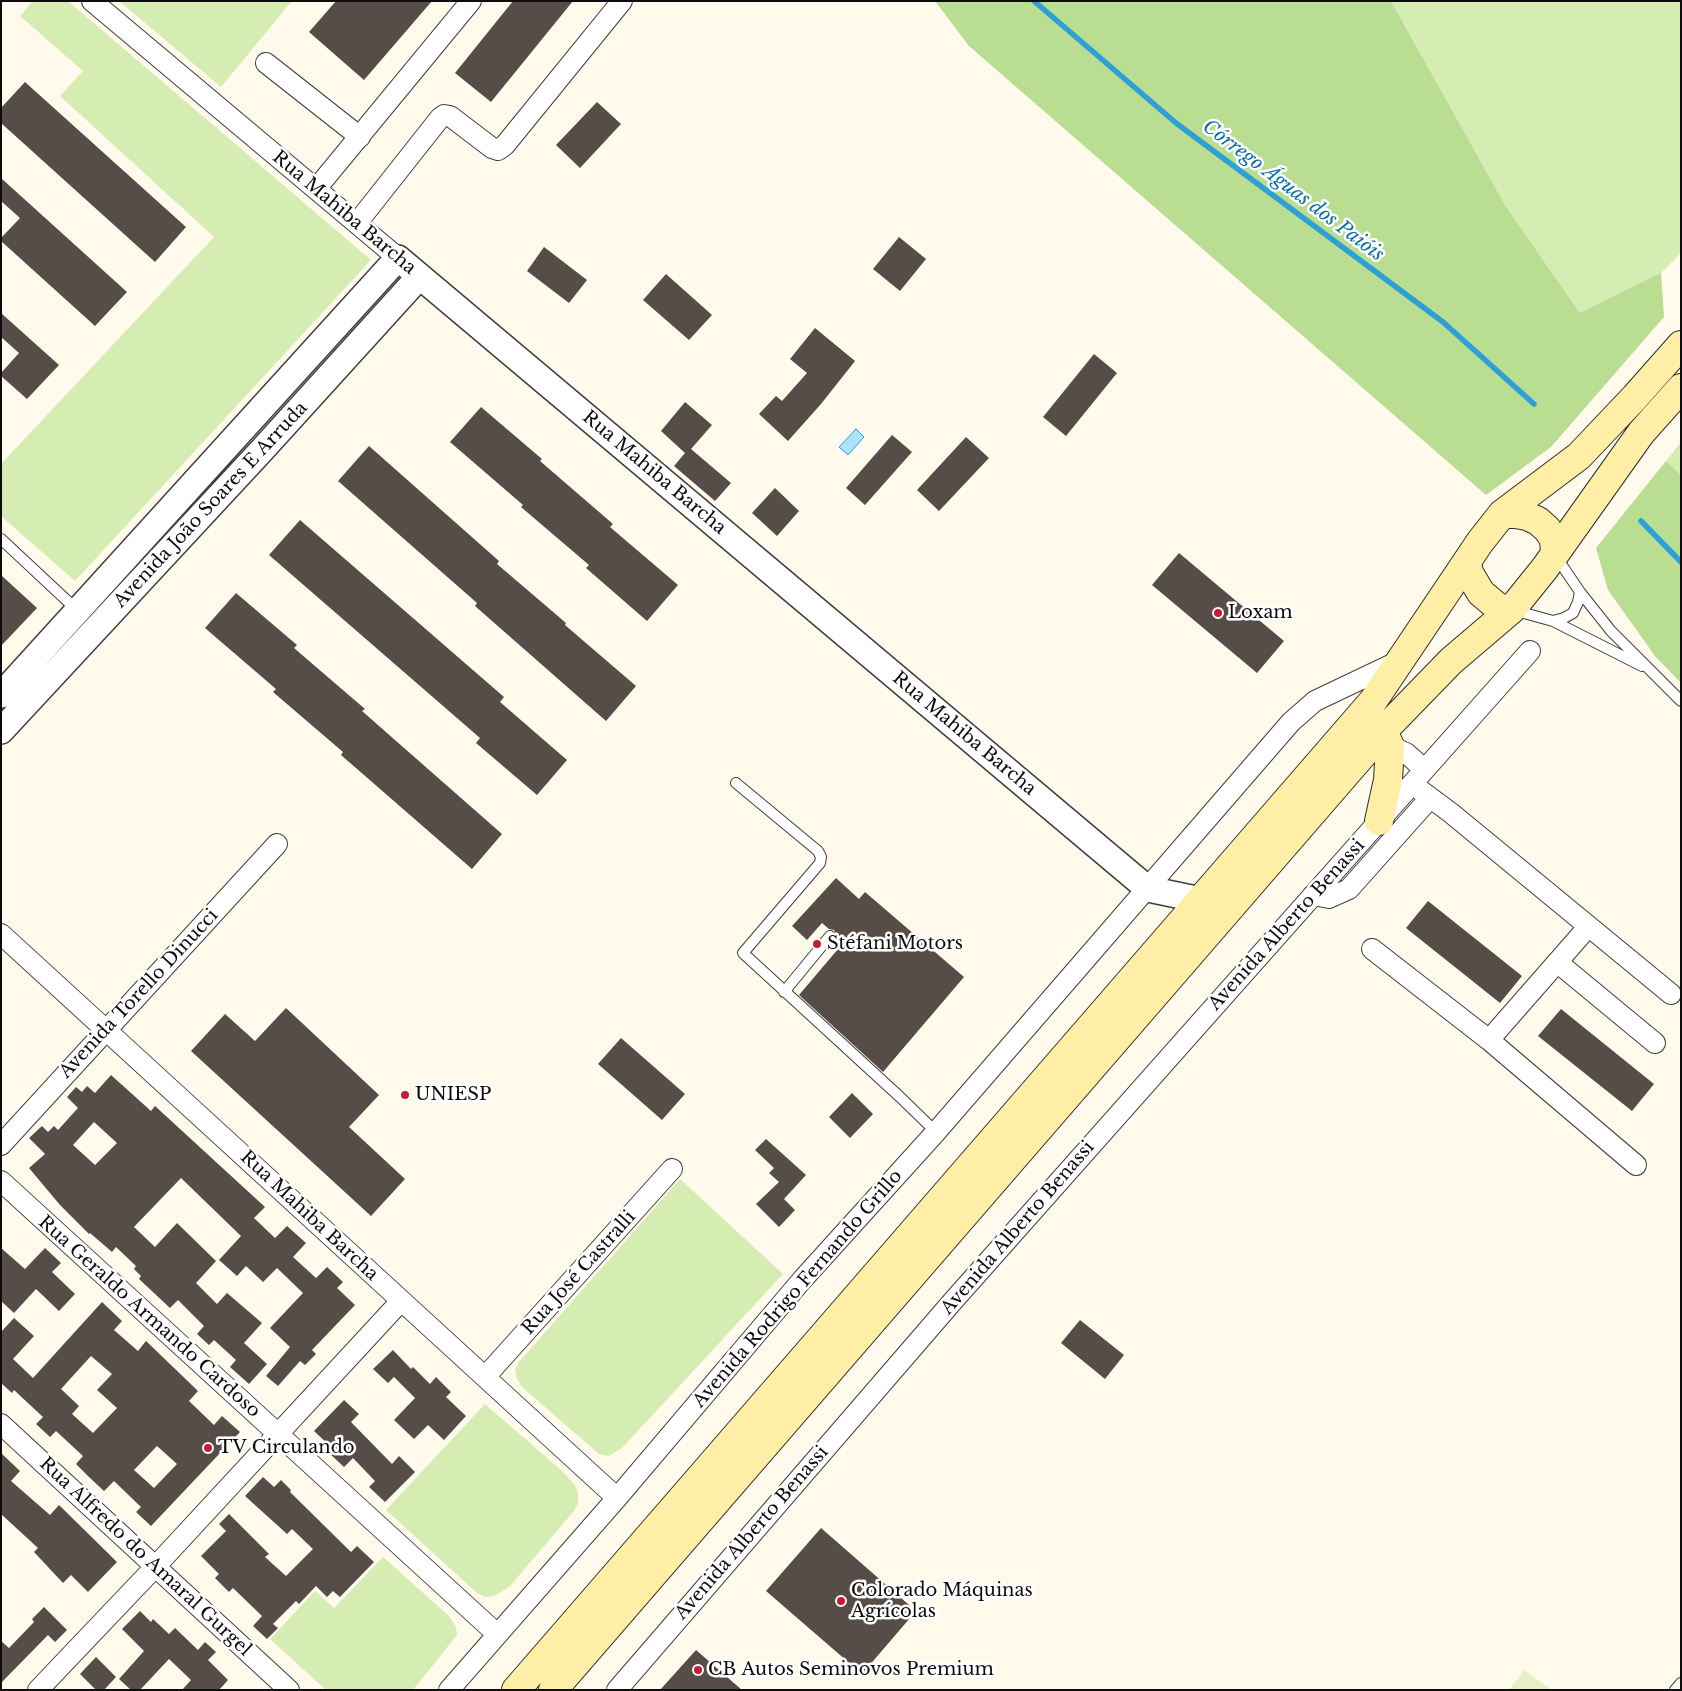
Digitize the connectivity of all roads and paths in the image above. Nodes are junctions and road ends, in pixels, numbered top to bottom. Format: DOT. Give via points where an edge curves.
graph roads {
  1 [pos="92,1"];
  2 [pos="622,1"];
  3 [pos="468,2"];
  4 [pos="266,63"];
  5 [pos="360,137"];
  6 [pos="316,189"];
  7 [pos="357,223"];
  8 [pos="398,258"];
  9 [pos="419,276"];
  10 [pos="1681,345"];
  11 [pos="285,382"];
  12 [pos="1681,388"];
  13 [pos="307,401"];
  14 [pos="1502,514"];
  15 [pos="1,539"];
  16 [pos="1555,554"];
  17 [pos="1467,562"];
  18 [pos="1580,592"];
  19 [pos="1512,610"];
  20 [pos="78,611"];
  21 [pos="1553,621"];
  22 [pos="1530,650"];
  23 [pos="1400,661"];
  24 [pos="1651,670"];
  25 [pos="1,695"];
  26 [pos="1681,701"];
  27 [pos="1,732"];
  28 [pos="1386,738"];
  29 [pos="1418,776"];
  30 [pos="736,783"];
  31 [pos="1430,798"];
  32 [pos="1380,821"];
  33 [pos="277,844"];
  34 [pos="1148,889"];
  35 [pos="1313,895"];
  36 [pos="1201,900"];
  37 [pos="1235,903"];
  38 [pos="1588,927"];
  39 [pos="1,934"];
  40 [pos="830,936"];
  41 [pos="1372,949"];
  42 [pos="1557,962"];
  43 [pos="784,992"];
  44 [pos="1671,994"];
  45 [pos="106,1029"];
  46 [pos="1489,1040"];
  47 [pos="1655,1043"];
  48 [pos="936,1132"];
  49 [pos="1,1145"];
  50 [pos="1636,1164"];
  51 [pos="672,1169"];
  52 [pos="1,1181"];
  53 [pos="401,1302"];
  54 [pos="485,1377"];
  55 [pos="1,1424"];
  56 [pos="277,1434"];
  57 [pos="617,1498"];
  58 [pos="155,1567"];
  59 [pos="496,1634"];
  60 [pos="1681,1683"];
  61 [pos="38,1690"];
  62 [pos="289,1690"];
  63 [pos="449,1690"];
  64 [pos="516,1690"];
  65 [pos="553,1690"];
  66 [pos="617,1690"];
  67 [pos="1675,1690"];
  1 -- 6 [label="street, Rua Mahiba Barcha"];
  2 -- 7 [label="street" via="505,146 498,150 492,148 450,116 444,115"];
  3 -- 5 [label="street"];
  4 -- 5 [label="street"];
  5 -- 6 [label="street"];
  6 -- 7 [label="street, Rua Mahiba Barcha"];
  7 -- 8 [label="street, Rua Mahiba Barcha"];
  8 -- 9 [label="street, Rua Mahiba Barcha"];
  8 -- 11 [label="street, Avenida João Soares E Arruda"];
  9 -- 13 [label="street, Avenida João Soares E Arruda"];
  9 -- 34 [label="street, Rua Mahiba Barcha"];
  10 -- 14 [label="main road" via="1579,456"];
  11 -- 13 [label="street"];
  11 -- 20 [label="street, Avenida João Soares E Arruda"];
  12 -- 16 [label="main road" via="1641,433"];
  13 -- 27 [label="street, Avenida João Soares E Arruda"];
  14 -- 16 [label="main road" via="1526,516 1538,521 1554,539"];
  14 -- 17 [label="main road"];
  15 -- 20 [label="lane"];
  16 -- 18 [label="lane"];
  16 -- 19 [label="main road"];
  17 -- 19 [label="main road" via="1469,573 1481,593 1499,608"];
  17 -- 23 [label="main road"];
  18 -- 21 [label="lane" via="1573,613"];
  18 -- 24 [label="lane" via="1611,631"];
  19 -- 21 [label="lane"];
  19 -- 28 [label="main road" via="1451,661"];
  20 -- 25 [label="street, Avenida João Soares E Arruda"];
  21 -- 24 [label="lane"];
  22 -- 29 [label="street, Avenida Alberto Benassi"];
  23 -- 34 [label="street, Avenida Rodrigo Fernando Grillo" via="1315,701 1291,722"];
  23 -- 36 [label="main road" via="1373,701"];
  24 -- 26 [label="lane"];
  28 -- 29 [label="street" via="1406,752"];
  28 -- 32 [label="main road" via="1388,780"];
  28 -- 37 [label="main road"];
  29 -- 31 [label="street"];
  29 -- 32 [label="street, Avenida Alberto Benassi"];
  30 -- 43 [label="lane" via="818,851 821,857 820,863 743,953"];
  31 -- 35 [label="street" via="1349,888 1329,898"];
  31 -- 38 [label="street"];
  32 -- 35 [label="street, Avenida Alberto Benassi"];
  33 -- 45 [label="street, Avenida Torello Dinucci"];
  34 -- 36 [label="street, Rua Mahiba Barcha"];
  34 -- 48 [label="street, Avenida Rodrigo Fernando Grillo"];
  35 -- 66 [label="street, Avenida Alberto Benassi" via="953,1301"];
  36 -- 37 [label="street, Rua Mahiba Barcha"];
  36 -- 64 [label="main road"];
  37 -- 65 [label="main road"];
  38 -- 42 [label="street"];
  38 -- 44 [label="street"];
  39 -- 45 [label="street, Rua Mahiba Barcha"];
  40 -- 43 [label="lane"];
  41 -- 46 [label="street"];
  42 -- 46 [label="street"];
  42 -- 47 [label="street"];
  43 -- 48 [label="lane"];
  45 -- 49 [label="street, Avenida Torello Dinucci"];
  45 -- 53 [label="street, Rua Mahiba Barcha"];
  46 -- 50 [label="street"];
  48 -- 57 [label="street, Avenida Rodrigo Fernando Grillo" via="802,1280"];
  51 -- 54 [label="street, Rua José Castralli"];
  52 -- 56 [label="street, Rua Geraldo Armando Cardoso"];
  53 -- 54 [label="street, Rua Mahiba Barcha"];
  53 -- 56 [label="street"];
  54 -- 57 [label="street, Rua Mahiba Barcha"];
  55 -- 58 [label="street, Rua Alfredo do Amaral Gurgel"];
  56 -- 58 [label="street"];
  56 -- 59 [label="street, Rua Geraldo Armando Cardoso"];
  57 -- 59 [label="street, Avenida Rodrigo Fernando Grillo"];
  58 -- 61 [label="street"];
  58 -- 62 [label="street, Rua Alfredo do Amaral Gurgel"];
  59 -- 63 [label="street, Avenida Rodrigo Fernando Grillo"];
  60 -- 67 [label="lane"];
}
